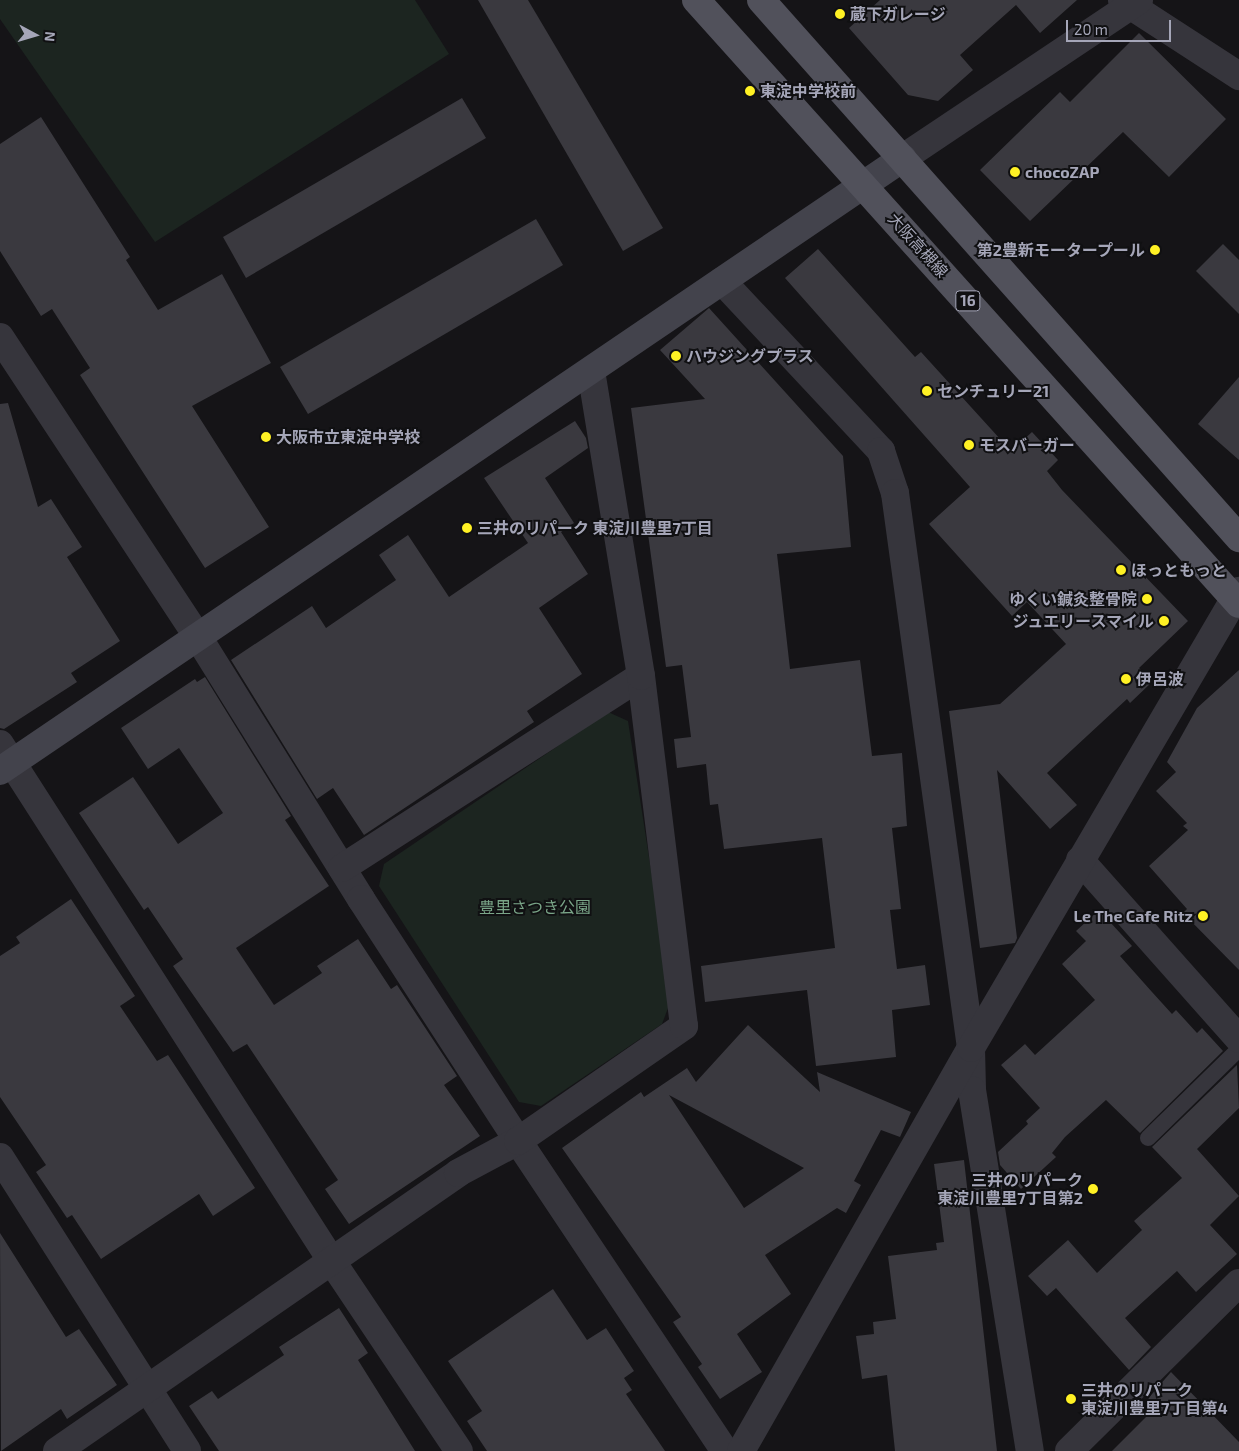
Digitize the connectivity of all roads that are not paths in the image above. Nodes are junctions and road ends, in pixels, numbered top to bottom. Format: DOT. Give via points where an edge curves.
graph roads {
  1 [pos="696,0"];
  2 [pos="761,0"];
  3 [pos="1130,2"];
  4 [pos="1239,76"];
  5 [pos="903,158"];
  6 [pos="863,184"];
  7 [pos="722,281"];
  8 [pos="0,337"];
  9 [pos="591,371"];
  10 [pos="1239,538"];
  11 [pos="1238,598"];
  12 [pos="198,637"];
  13 [pos="641,676"];
  14 [pos="4,759"];
  15 [pos="1080,860"];
  16 [pos="342,868"];
  17 [pos="1239,1039"];
  18 [pos="971,1048"];
  19 [pos="1239,1049"];
  20 [pos="1148,1138"];
  21 [pos="518,1141"];
  22 [pos="0,1157"];
  23 [pos="331,1260"];
  24 [pos="1239,1283"];
  25 [pos="146,1387"];
  26 [pos="57,1451"];
  27 [pos="187,1451"];
  28 [pos="459,1451"];
  29 [pos="725,1451"];
  30 [pos="741,1451"];
  31 [pos="1030,1451"];
  32 [pos="1069,1451"];
  1 -- 6 [label="main road, 大阪高槻線 / 16"];
  2 -- 5 [label="main road"];
  3 -- 4 [label="street"];
  3 -- 5 [label="street"];
  5 -- 6 [label="street"];
  5 -- 10 [label="main road"];
  6 -- 7 [label="street"];
  6 -- 11 [label="main road, 大阪高槻線 / 16"];
  7 -- 9 [label="street"];
  7 -- 18 [label="street" via="881,451 895,493"];
  8 -- 12 [label="street"];
  9 -- 12 [label="street"];
  9 -- 13 [label="street"];
  11 -- 15 [label="street"];
  12 -- 14 [label="street"];
  12 -- 16 [label="street"];
  13 -- 16 [label="street"];
  13 -- 21 [label="street" via="684,1026"];
  14 -- 23 [label="street"];
  15 -- 17 [label="street"];
  15 -- 18 [label="street"];
  16 -- 21 [label="street"];
  18 -- 30 [label="street"];
  18 -- 31 [label="street" via="972,1090"];
  19 -- 20 [label="lane"];
  21 -- 23 [label="street" via="458,1173"];
  21 -- 29 [label="street"];
  22 -- 25 [label="street"];
  23 -- 25 [label="street"];
  23 -- 28 [label="street"];
  24 -- 32 [label="street"];
  25 -- 26 [label="street"];
  25 -- 27 [label="street"];
}
